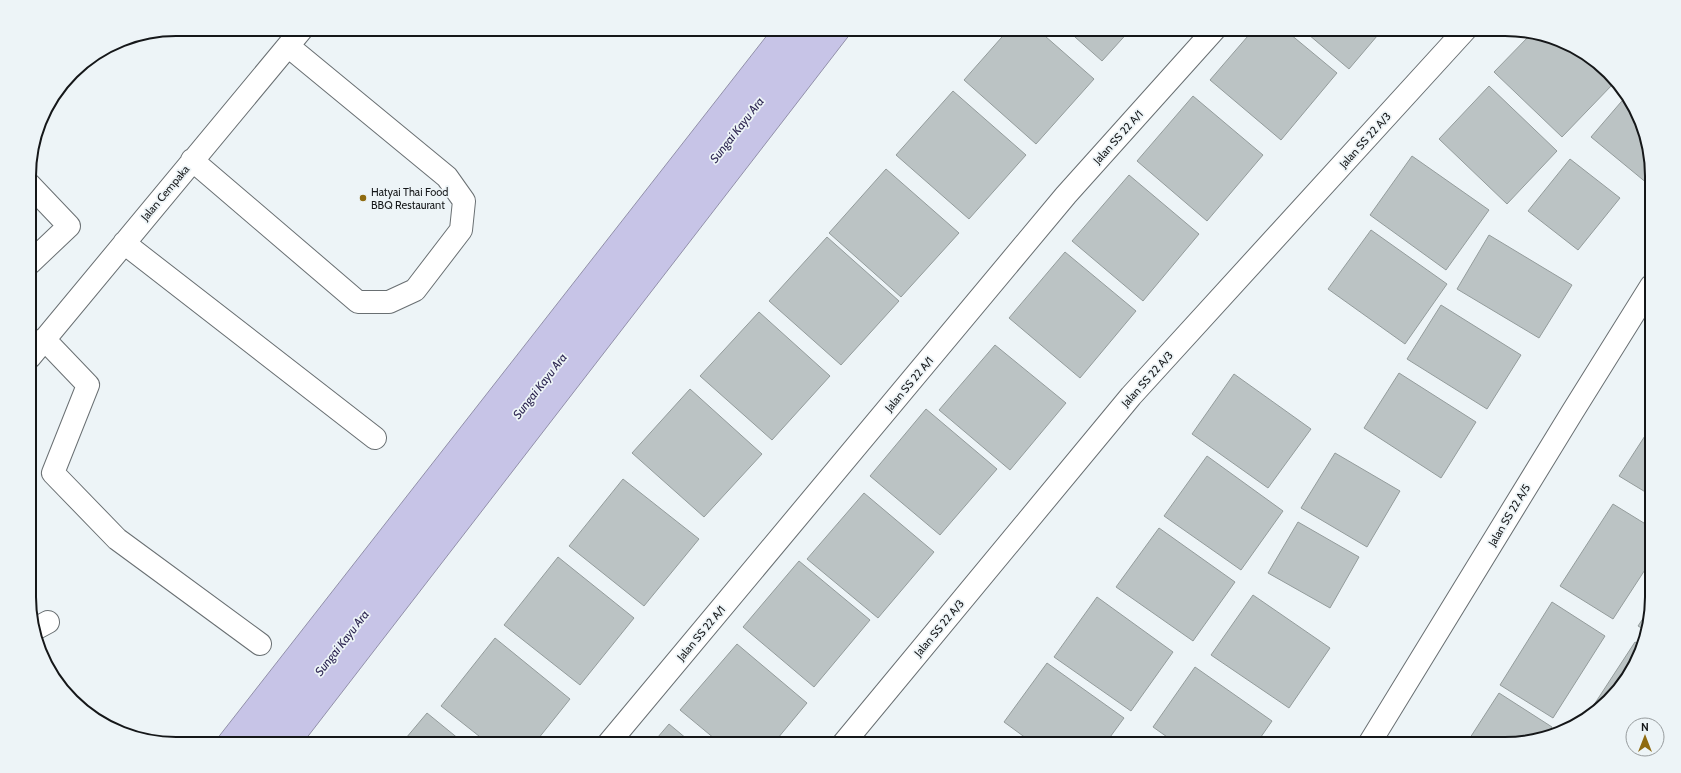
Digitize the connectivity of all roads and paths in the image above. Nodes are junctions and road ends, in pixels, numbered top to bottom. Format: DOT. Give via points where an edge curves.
graph roads {
  1 [pos="296,36"];
  2 [pos="1209,36"];
  3 [pos="1460,36"];
  4 [pos="288,46"];
  5 [pos="192,160"];
  6 [pos="36,191"];
  7 [pos="124,243"];
  8 [pos="36,257"];
  9 [pos="1645,296"];
  10 [pos="44,340"];
  11 [pos="36,350"];
  12 [pos="375,438"];
  13 [pos="260,644"];
  14 [pos="614,737"];
  15 [pos="850,737"];
  16 [pos="1373,737"];
  1 -- 4 [label="street, Jalan Cempaka"];
  2 -- 14 [label="street, Jalan SS 22 A/1" via="1066,195"];
  3 -- 15 [label="street, Jalan SS 22 A/3" via="1131,396"];
  4 -- 5 [label="street, Jalan Cempaka"];
  4 -- 5 [label="street" via="446,177 464,201 460,230 415,290 389,302 358,302"];
  5 -- 7 [label="street, Jalan Cempaka"];
  6 -- 8 [label="street" via="69,226"];
  7 -- 10 [label="street, Jalan Cempaka"];
  7 -- 12 [label="street"];
  9 -- 16 [label="street, Jalan SS 22 A/5"];
  10 -- 11 [label="street, Jalan Cempaka"];
  10 -- 13 [label="street" via="88,385 53,474 117,539"];
}
